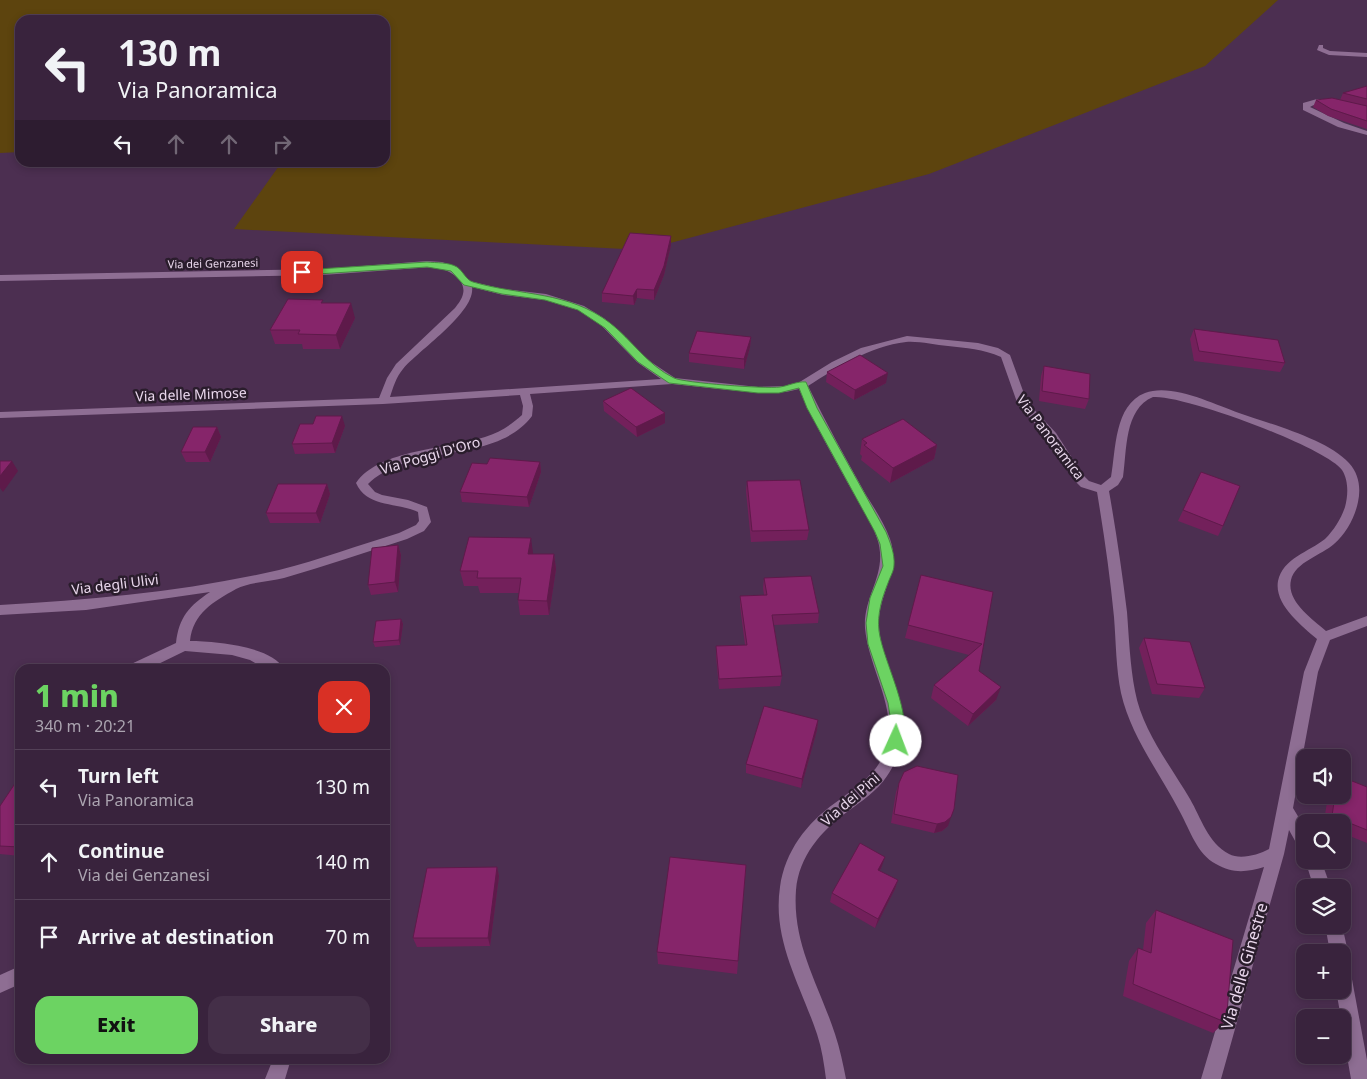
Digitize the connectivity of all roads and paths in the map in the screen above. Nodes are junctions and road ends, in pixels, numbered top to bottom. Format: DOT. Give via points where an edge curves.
graph roads {
  1 [pos="1321,46"];
  2 [pos="1367,55"];
  3 [pos="1342,104"];
  4 [pos="1367,133"];
  5 [pos="0,278"];
  6 [pos="467,283"];
  7 [pos="672,381"];
  8 [pos="802,384"];
  9 [pos="524,391"];
  10 [pos="384,401"];
  11 [pos="0,415"];
  12 [pos="1103,490"];
  13 [pos="234,584"];
  14 [pos="0,610"];
  15 [pos="1367,621"];
  16 [pos="1324,637"];
  17 [pos="183,646"];
  18 [pos="145,664"];
  19 [pos="270,664"];
  20 [pos="1285,809"];
  21 [pos="1296,828"];
  22 [pos="1276,854"];
  23 [pos="15,977"];
  24 [pos="0,984"];
  25 [pos="1347,999"];
  26 [pos="280,1064"];
  27 [pos="275,1079"];
  28 [pos="836,1079"];
  29 [pos="1211,1079"];
  30 [pos="1361,1079"];
  1 -- 2 [label="street" via="1319,49 1326,52"];
  3 -- 4 [label="street" via="1317,101 1305,107 1312,113"];
  5 -- 6 [label="street, Via dei Genzanesi" via="309,272 427,264 454,269"];
  6 -- 7 [label="street, Via Panoramica" via="502,292 546,297 581,308 608,326 641,360"];
  6 -- 10 [label="street" via="468,296 462,307 399,367"];
  7 -- 8 [label="street, Via Panoramica" via="758,390 779,390"];
  7 -- 9 [label="street"];
  8 -- 12 [label="street, Via Panoramica" via="858,353 896,341 994,350 1007,358 1022,403 1052,436 1074,472 1085,484"];
  8 -- 28 [label="street, Via dei Pini" via="886,544 889,566 876,598 872,623 875,644 897,716 896,741 886,766 863,791 821,824 803,846 790,873 789,919 804,980 830,1048"];
  9 -- 10 [label="street"];
  9 -- 13 [label="street, Via Poggi D'Oro" via="527,416 512,429 484,440 381,467 365,478 362,483 367,492 423,510 425,522 420,528 281,574"];
  10 -- 11 [label="street, Via delle Mimose"];
  12 -- 16 [label="street" via="1117,477 1129,412 1142,397 1152,394 1171,394 1196,401 1298,439 1339,461 1347,469 1353,484 1349,513 1336,535 1324,547 1294,566 1284,583 1285,594 1294,608"];
  12 -- 22 [label="street" via="1114,553 1128,691 1146,740 1200,836 1213,852 1235,864 1246,864"];
  13 -- 14 [label="street, Via degli Ulivi" via="93,604"];
  13 -- 17 [label="street, Via Poggi D'Oro" via="192,614 185,627"];
  15 -- 16 [label="street"];
  16 -- 20 [label="street" via="1311,672"];
  17 -- 18 [label="street"];
  17 -- 19 [label="street" via="219,646 240,650"];
  20 -- 21 [label="street"];
  20 -- 22 [label="street"];
  22 -- 29 [label="street, Via delle Ginestre"];
  23 -- 24 [label="street"];
  25 -- 30 [label="street"];
  26 -- 27 [label="street"];
}
